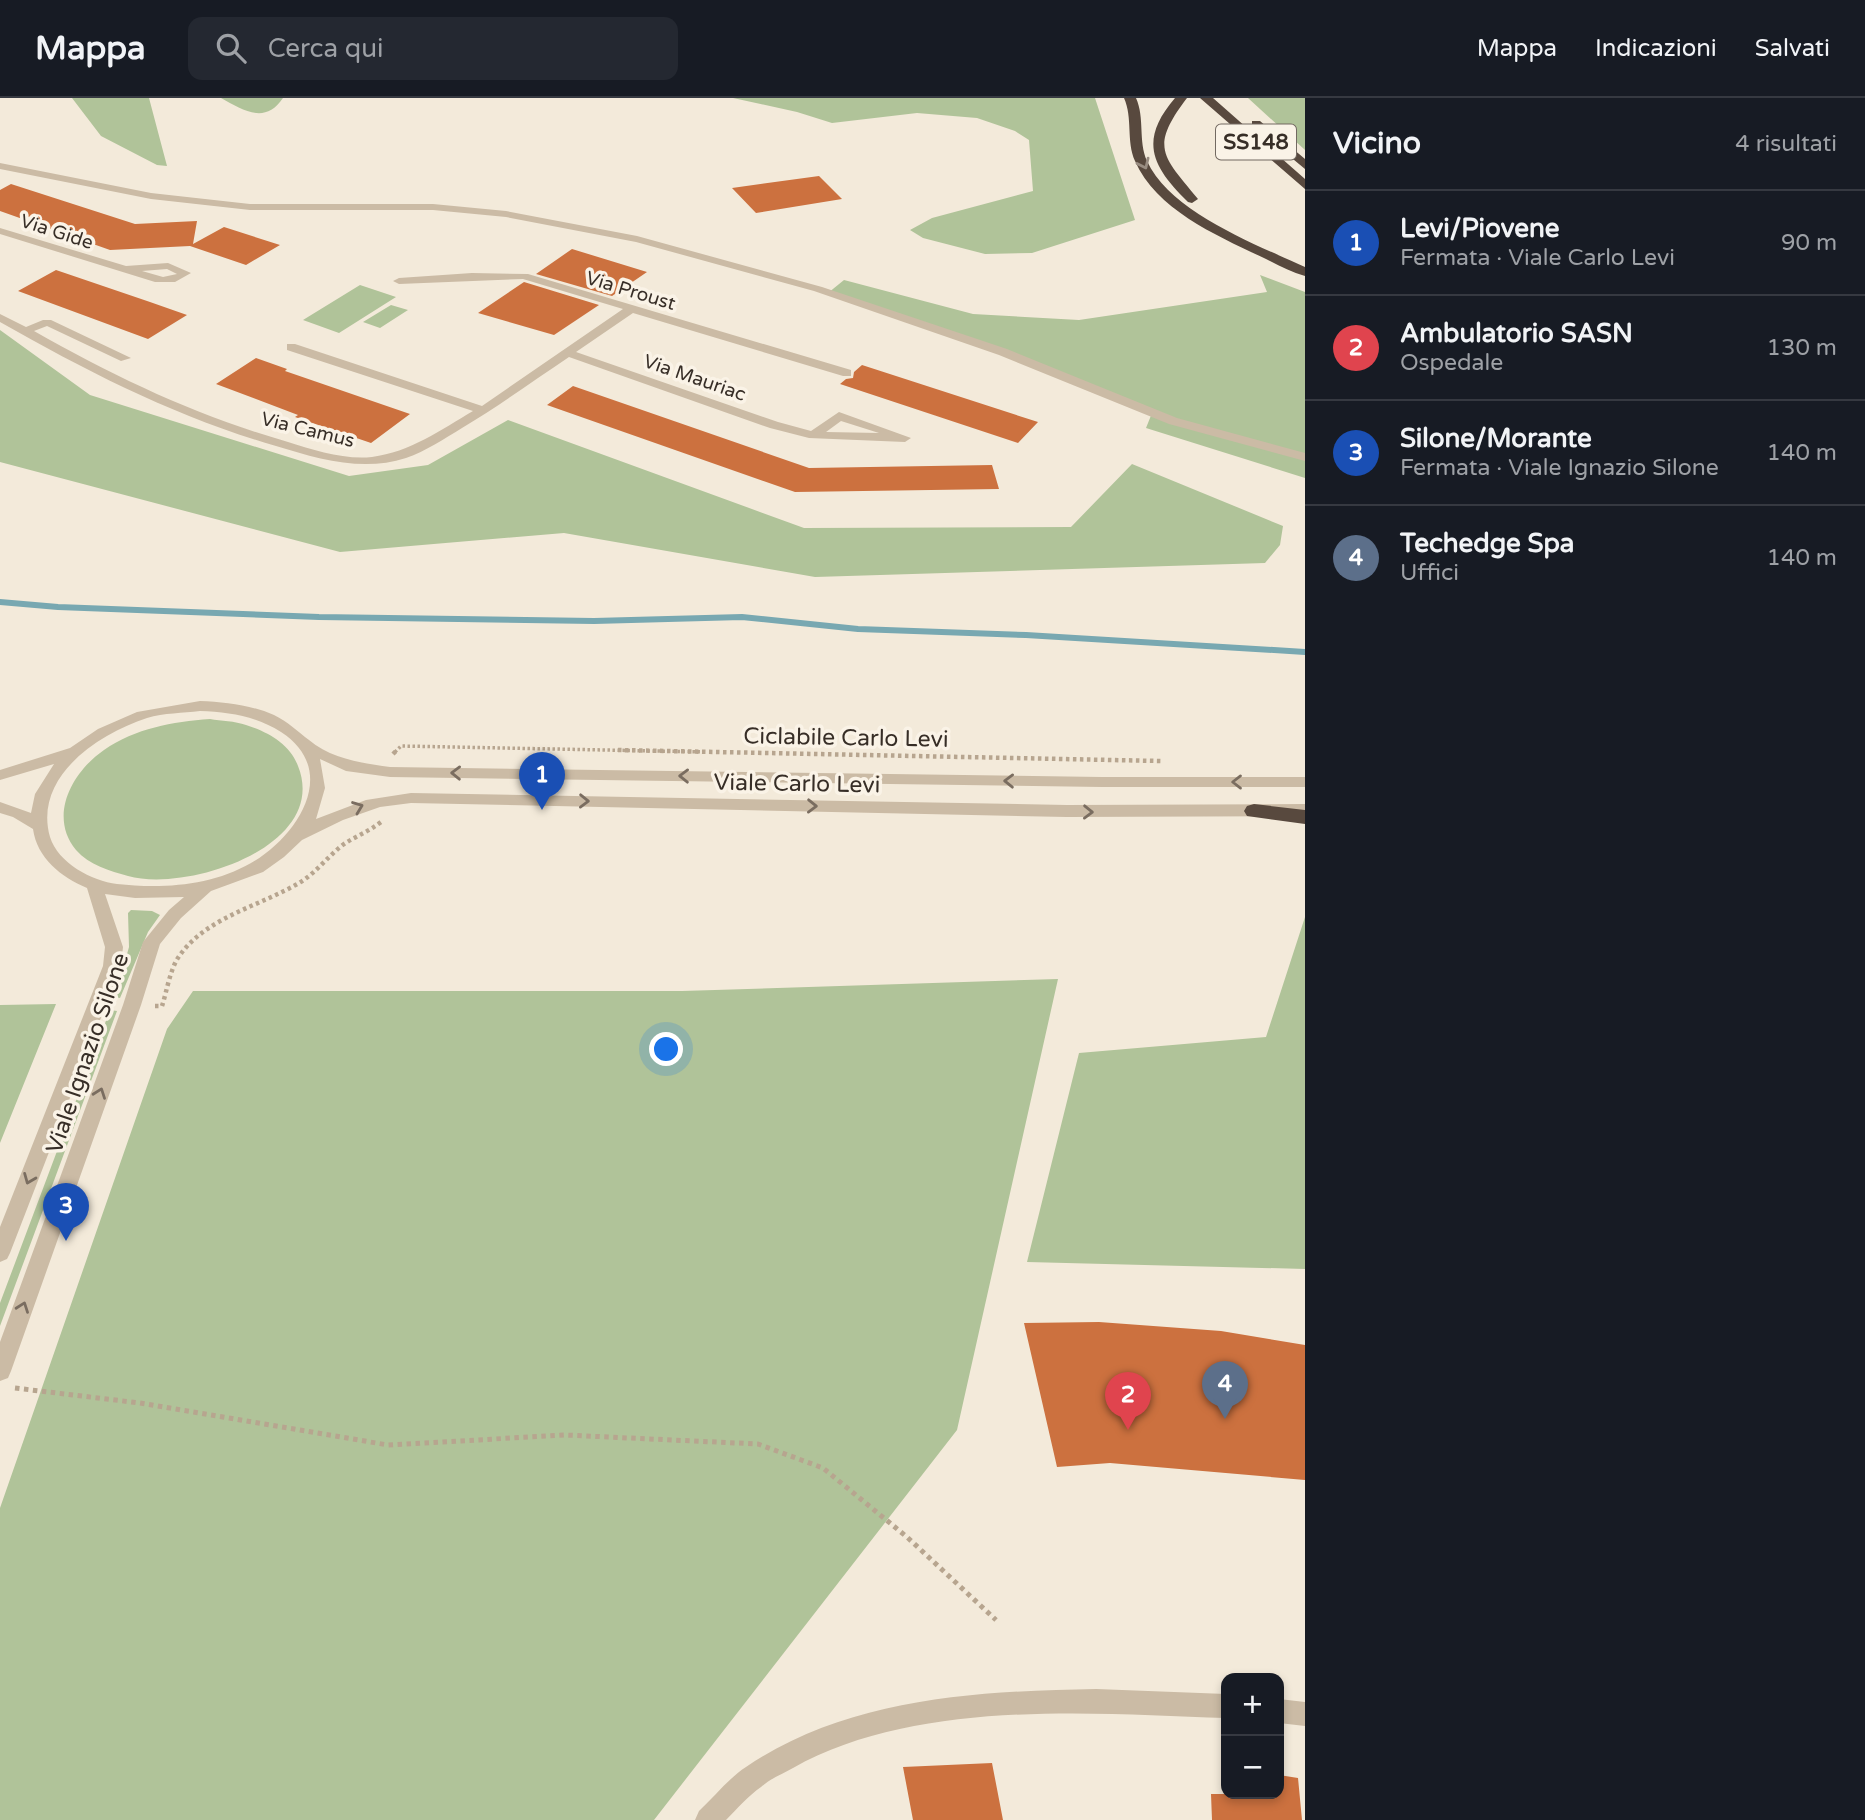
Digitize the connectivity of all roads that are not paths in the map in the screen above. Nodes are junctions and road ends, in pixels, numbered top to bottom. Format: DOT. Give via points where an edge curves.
graph roads {
  1 [pos="1130,98"];
  2 [pos="1181,98"];
  3 [pos="1206,98"];
  4 [pos="1249,117"];
  5 [pos="1305,165"];
  6 [pos="0,166"];
  7 [pos="1305,186"];
  8 [pos="0,231"];
  9 [pos="1305,263"];
  10 [pos="125,269"];
  11 [pos="1305,272"];
  12 [pos="399,281"];
  13 [pos="631,309"];
  14 [pos="0,317"];
  15 [pos="25,331"];
  16 [pos="291,346"];
  17 [pos="565,352"];
  18 [pos="125,358"];
  19 [pos="847,373"];
  20 [pos="483,410"];
  21 [pos="813,435"];
  22 [pos="1305,457"];
  23 [pos="307,746"];
  24 [pos="73,752"];
  25 [pos="0,775"];
  26 [pos="1305,782"];
  27 [pos="0,807"];
  28 [pos="1305,810"];
  29 [pos="1254,811"];
  30 [pos="1305,817"];
  31 [pos="38,825"];
  32 [pos="296,836"];
  33 [pos="94,885"];
  34 [pos="205,888"];
  35 [pos="0,1252"];
  36 [pos="0,1371"];
  37 [pos="1221,1706"];
  38 [pos="1284,1712"];
  39 [pos="1305,1714"];
  40 [pos="708,1820"];
  1 -- 11 [label="highway, one-way" via="1136,113 1139,156 1157,186 1205,220"];
  2 -- 9 [label="highway" via="1158,135 1159,157 1170,177 1214,215"];
  3 -- 7 [label="highway, SS148"];
  4 -- 5 [label="highway, SS148"];
  6 -- 22 [label="street" via="151,196 250,207 458,209 637,239 818,289 1003,352 1173,421"];
  8 -- 10 [label="street, Via Gide"];
  12 -- 13 [label="street, Via Proust" via="524,276"];
  13 -- 17 [label="street, Via Camus"];
  13 -- 19 [label="street, Via Proust"];
  14 -- 15 [label="street, Via Camus"];
  15 -- 18 [label="street" via="47,322"];
  15 -- 20 [label="street, Via Camus" via="172,407 322,456 369,461 402,455"];
  16 -- 20 [label="street"];
  17 -- 20 [label="street, Via Camus"];
  17 -- 21 [label="street, Via Mauriac"];
  21 -- 21 [label="street, Via Mauriac" via="826,436 905,438 839,416"];
  23 -- 24 [label="street" via="293,732 263,716 200,706 131,719"];
  26 -- 23 [label="street, Viale Carlo Levi, one-way" via="390,772 346,766"];
  23 -- 32 [label="street" via="320,780 310,818"];
  24 -- 25 [label="street"];
  24 -- 31 [label="street" via="52,775 40,800"];
  27 -- 31 [label="street"];
  28 -- 29 [label="street, Viale Carlo Levi"];
  29 -- 30 [label="highway"];
  32 -- 29 [label="street, Viale Carlo Levi, one-way" via="360,806 411,798"];
  31 -- 33 [label="street" via="44,845 58,862"];
  32 -- 34 [label="street" via="257,867"];
  33 -- 34 [label="street" via="136,893"];
  33 -- 35 [label="street, Viale Ignazio Silone, one-way" via="114,947 112,966"];
  36 -- 34 [label="street, Viale Ignazio Silone, one-way" via="152,943 175,914"];
  37 -- 40 [label="street" via="1017,1704 949,1710 869,1725 817,1741 765,1767 741,1784"];
  38 -- 39 [label="street"];
}
